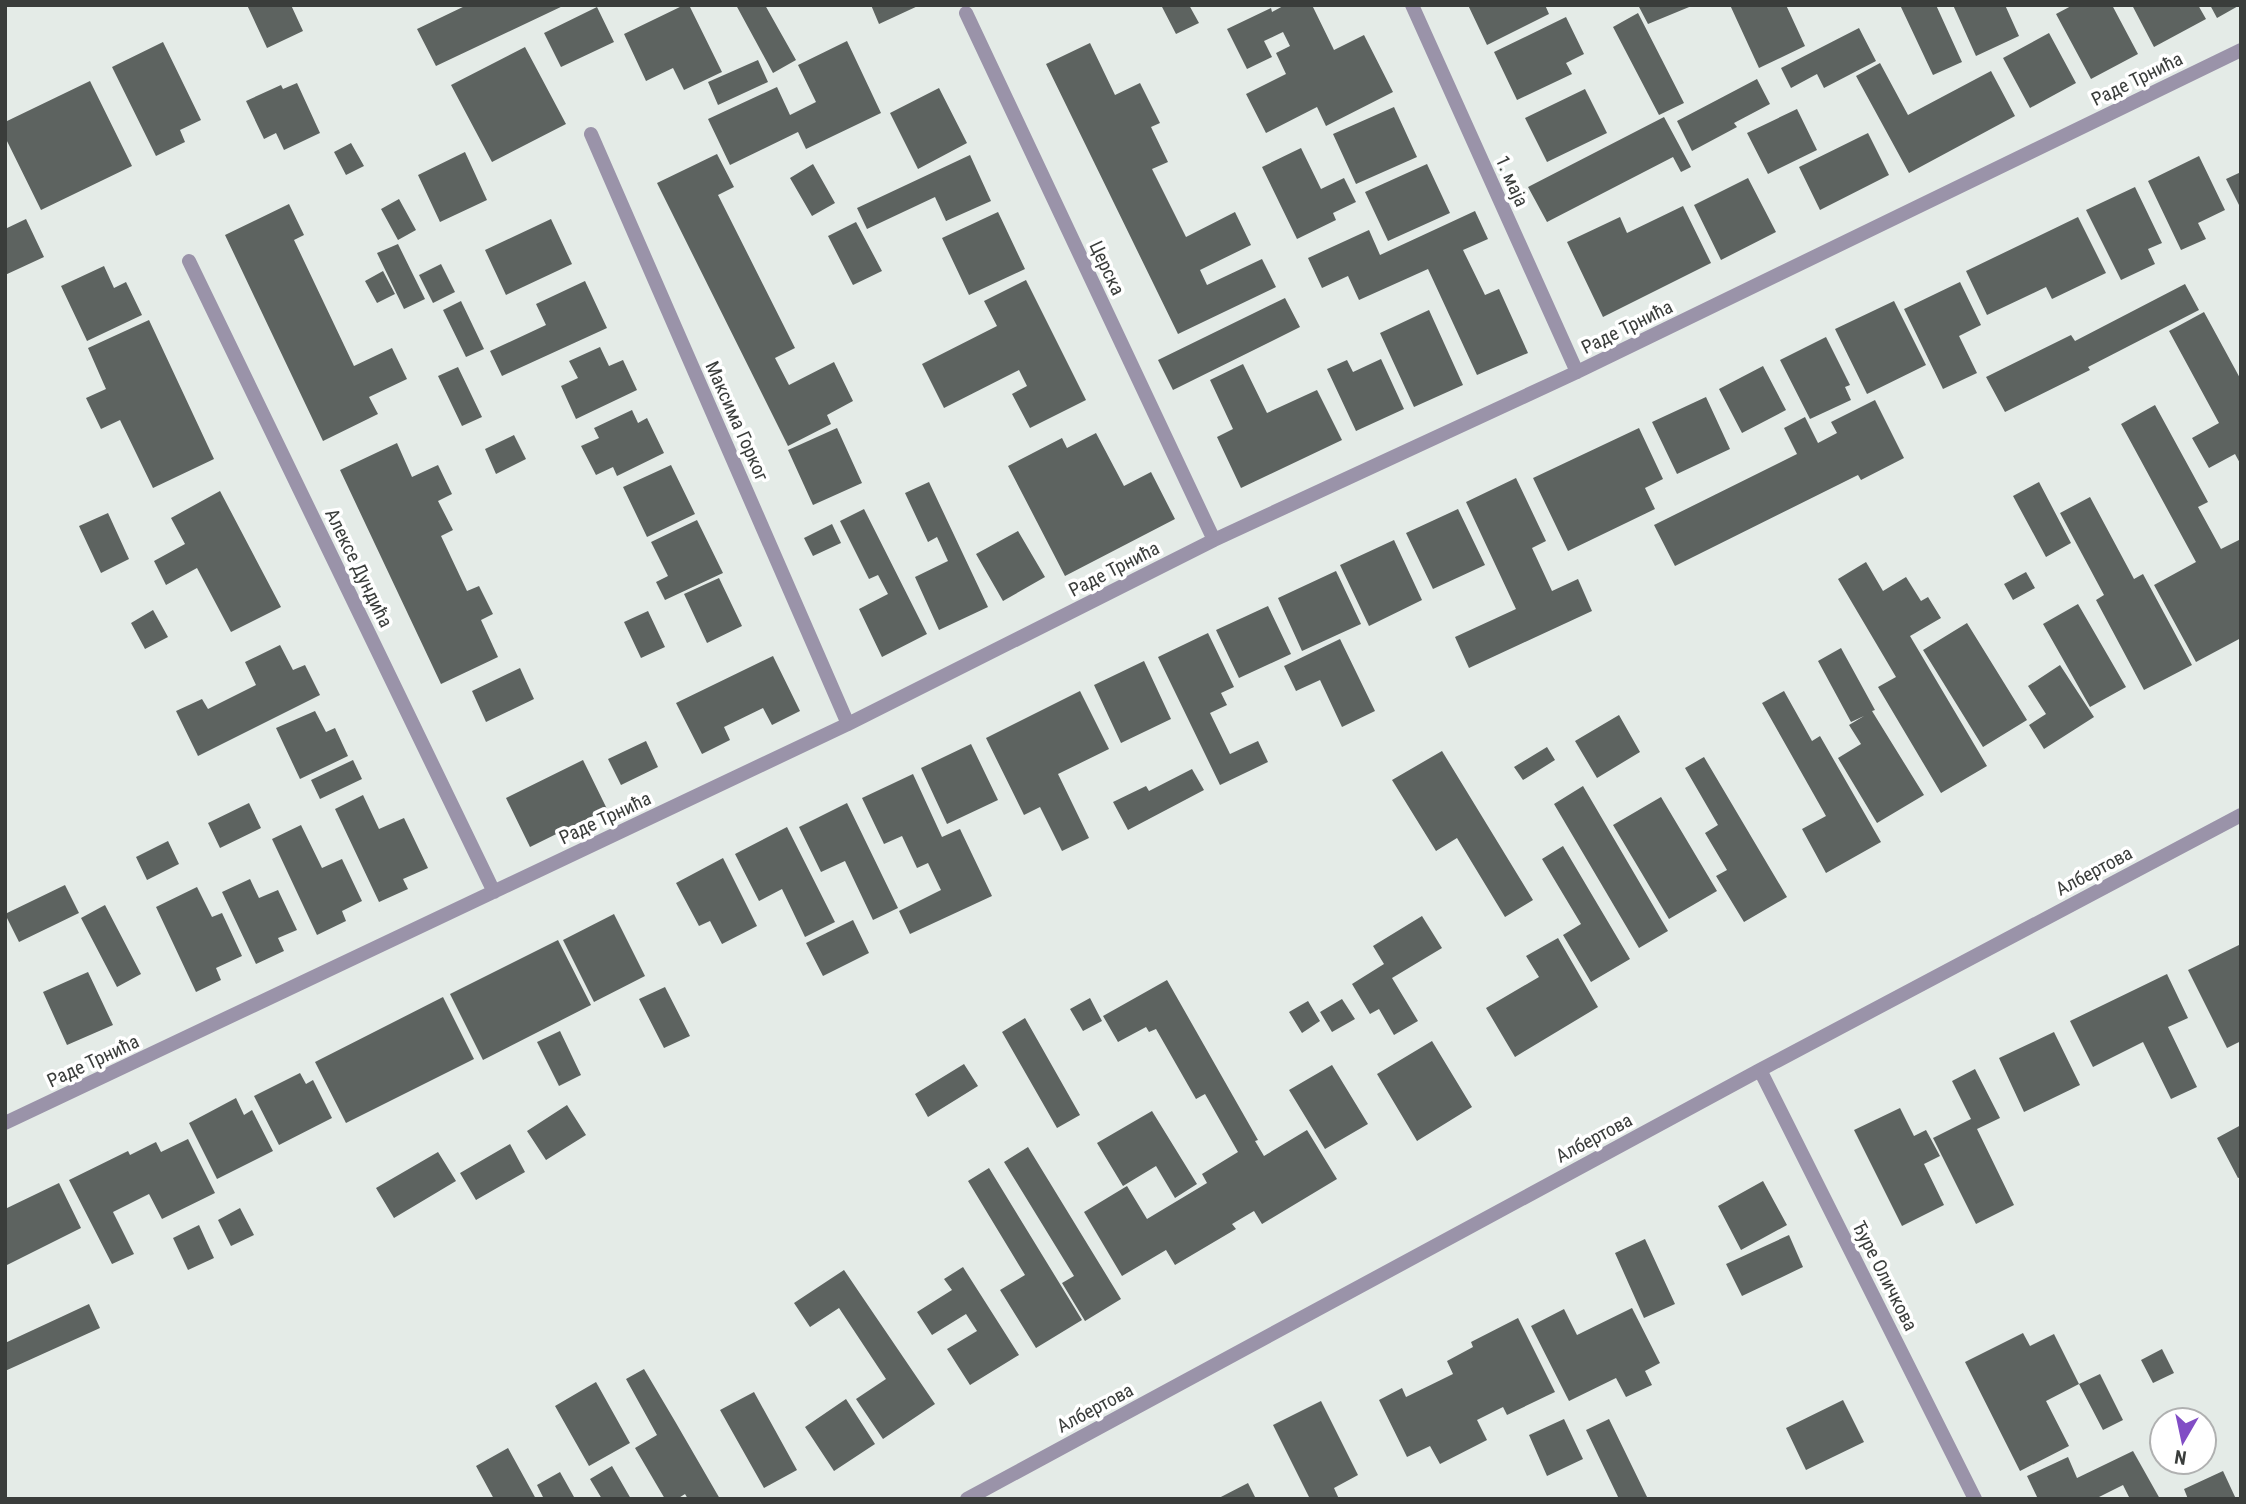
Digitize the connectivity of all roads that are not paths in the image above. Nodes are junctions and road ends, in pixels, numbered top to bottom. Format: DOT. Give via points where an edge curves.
graph roads {
  1 [pos="1412,5"];
  2 [pos="966,13"];
  3 [pos="2241,50"];
  4 [pos="591,134"];
  5 [pos="188,261"];
  6 [pos="1577,372"];
  7 [pos="1214,540"];
  8 [pos="848,724"];
  9 [pos="2241,815"];
  10 [pos="494,892"];
  11 [pos="1760,1070"];
  12 [pos="5,1124"];
  13 [pos="967,1499"];
  14 [pos="1975,1499"];
  1 -- 6 [label="street, 1. маја"];
  2 -- 7 [label="street, Церска"];
  3 -- 6 [label="street, Раде Трнића"];
  4 -- 8 [label="street, Максима Горког"];
  5 -- 10 [label="street, Алексе Дундића"];
  6 -- 7 [label="street, Раде Трнића"];
  7 -- 8 [label="street, Раде Трнића"];
  8 -- 10 [label="street, Раде Трнића"];
  9 -- 11 [label="street, Албертова"];
  10 -- 12 [label="street, Раде Трнића"];
  11 -- 13 [label="street, Албертова"];
  11 -- 14 [label="street, Ђуре Оличкова"];
}
